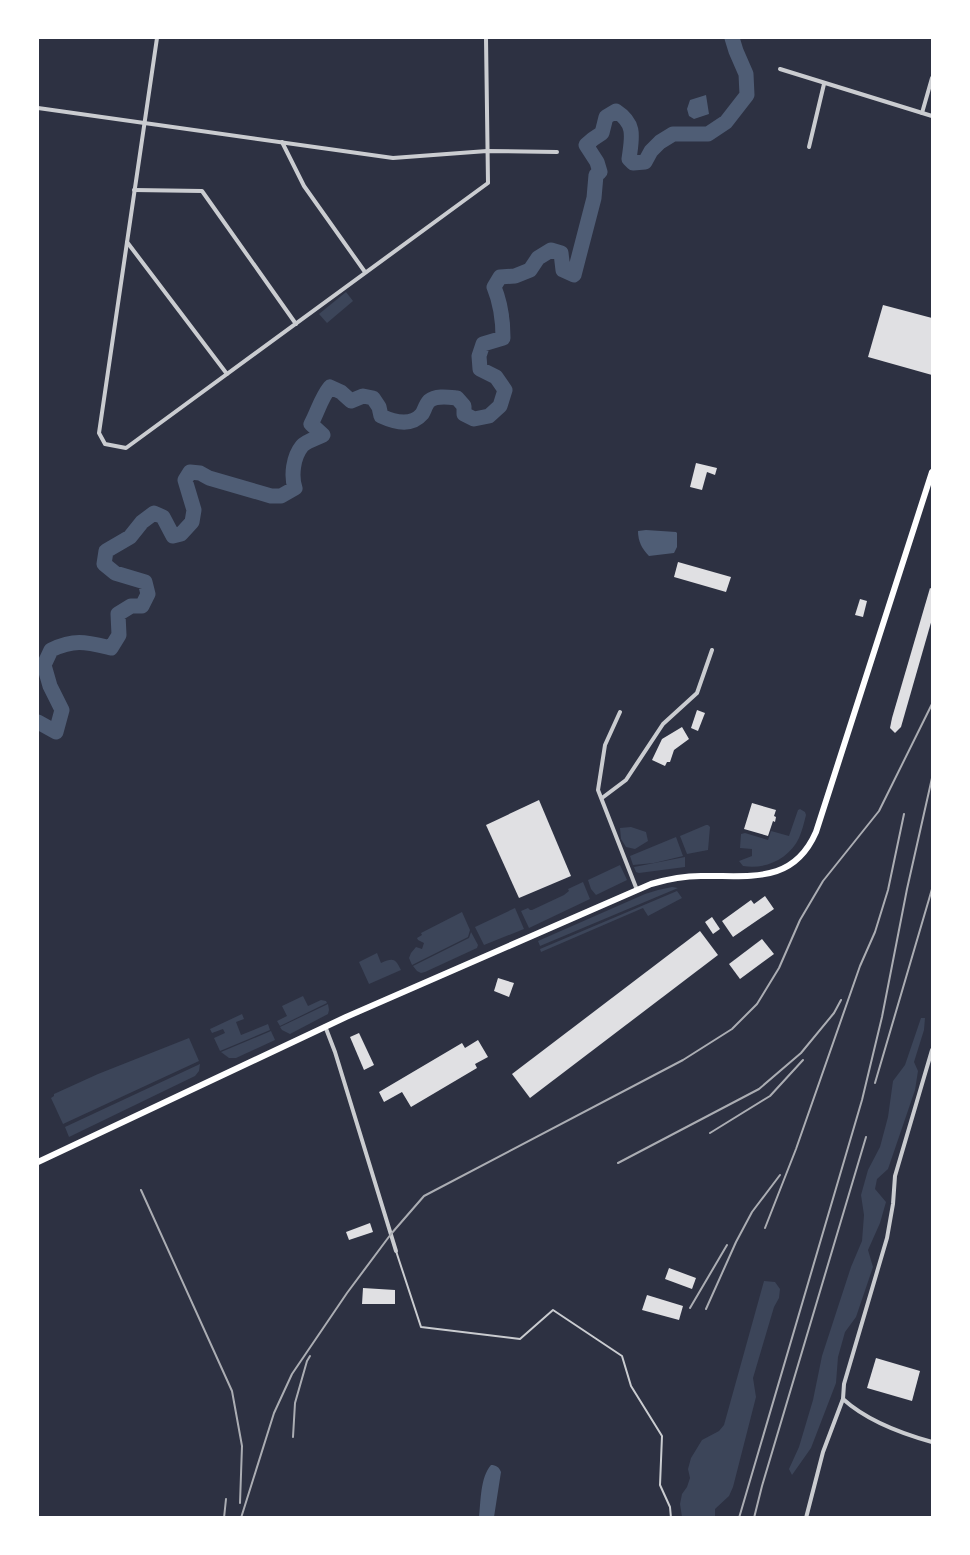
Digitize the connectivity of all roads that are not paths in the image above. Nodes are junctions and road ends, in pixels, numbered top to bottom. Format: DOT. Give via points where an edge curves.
graph roads {
  1 [pos="157,38"];
  2 [pos="486,38"];
  3 [pos="780,69"];
  4 [pos="933,78"];
  5 [pos="824,84"];
  6 [pos="38,108"];
  7 [pos="922,113"];
  8 [pos="933,116"];
  9 [pos="144,122"];
  10 [pos="282,142"];
  11 [pos="809,147"];
  12 [pos="487,151"];
  13 [pos="557,152"];
  14 [pos="134,190"];
  15 [pos="127,242"];
  16 [pos="365,272"];
  17 [pos="296,324"];
  18 [pos="227,374"];
  19 [pos="933,472"];
  20 [pos="712,650"];
  21 [pos="620,712"];
  22 [pos="602,798"];
  23 [pos="638,890"];
  24 [pos="325,1026"];
  25 [pos="933,1050"];
  26 [pos="38,1162"];
  27 [pos="396,1251"];
  28 [pos="843,1400"];
  29 [pos="933,1442"];
  30 [pos="671,1518"];
  31 [pos="806,1518"];
  1 -- 9 [label="street"];
  2 -- 12 [label="street"];
  3 -- 5 [label="street"];
  4 -- 7 [label="street"];
  5 -- 7 [label="street"];
  5 -- 11 [label="street"];
  6 -- 9 [label="street"];
  7 -- 8 [label="street"];
  9 -- 10 [label="street"];
  9 -- 14 [label="street"];
  10 -- 12 [label="street" via="393,158"];
  10 -- 16 [label="street" via="304,186"];
  12 -- 13 [label="street"];
  12 -- 16 [label="street" via="488,183"];
  14 -- 15 [label="street"];
  14 -- 17 [label="street" via="202,191"];
  15 -- 18 [label="street"];
  15 -- 18 [label="street" via="99,433 105,444 126,448"];
  16 -- 17 [label="street"];
  17 -- 18 [label="street"];
  19 -- 23 [label="main road" via="808,849 794,863 774,873 678,877"];
  20 -- 22 [label="street" via="697,693 663,724 626,780"];
  21 -- 22 [label="street" via="605,745 598,790"];
  22 -- 23 [label="street"];
  23 -- 24 [label="main road"];
  24 -- 26 [label="main road"];
  24 -- 27 [label="street"];
  25 -- 28 [label="street" via="895,1176 887,1238 844,1384"];
  27 -- 30 [label="lane" via="421,1327 520,1340 553,1310 622,1356 631,1386 662,1436 660,1485"];
  28 -- 29 [label="street" via="906,1435"];
  28 -- 31 [label="street" via="823,1452"];
}
